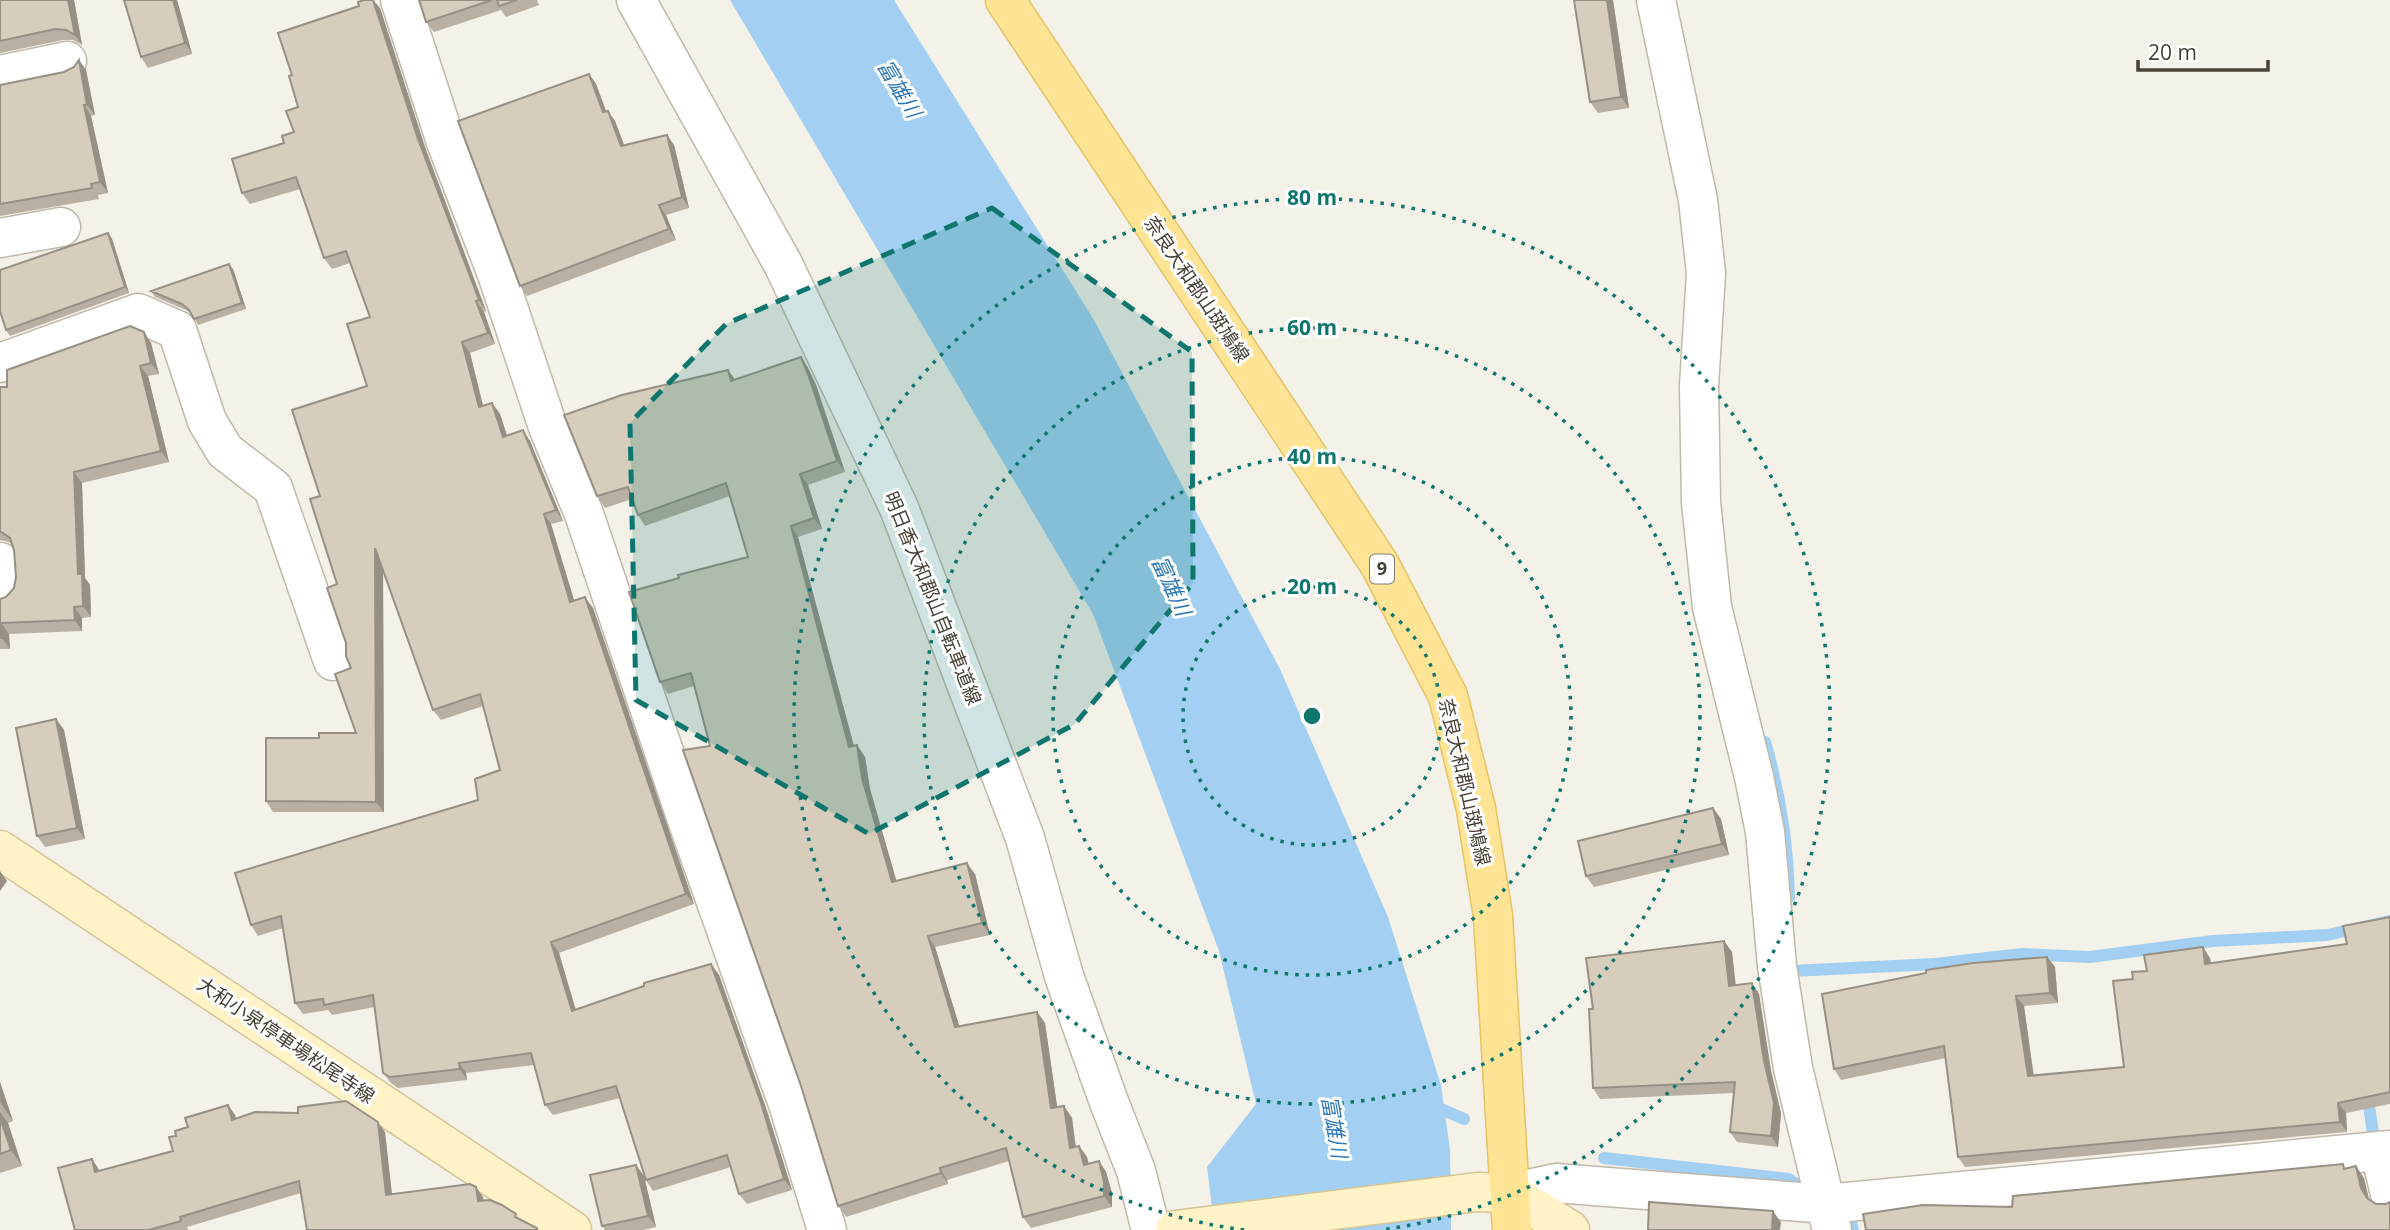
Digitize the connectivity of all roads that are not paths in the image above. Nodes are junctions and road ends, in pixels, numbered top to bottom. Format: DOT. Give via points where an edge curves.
graph roads {
  1 [pos="400,0"];
  2 [pos="636,0"];
  3 [pos="1005,0"];
  4 [pos="1656,0"];
  5 [pos="67,61"];
  6 [pos="0,75"];
  7 [pos="61,227"];
  8 [pos="0,238"];
  9 [pos="0,363"];
  10 [pos="333,661"];
  11 [pos="0,850"];
  12 [pos="2385,1151"];
  13 [pos="2390,1194"];
  14 [pos="1500,1205"];
  15 [pos="1827,1207"];
  16 [pos="572,1230"];
  17 [pos="827,1230"];
  18 [pos="1151,1230"];
  19 [pos="1175,1230"];
  20 [pos="1570,1230"];
  1 -- 17 [label="street" via="548,427 584,514 788,1104"];
  2 -- 18 [label="street, 明日香大和郡山自転車道線" via="783,264 899,508 1025,838 1064,976 1136,1171"];
  3 -- 14 [label="main road, 奈良大和郡山斑鳩線 / 9" via="1380,565 1448,696 1476,809 1493,916"];
  4 -- 15 [label="street" via="1698,200 1706,273 1699,412 1701,502 1712,607 1765,832 1777,966 1793,1068"];
  5 -- 6 [label="street"];
  7 -- 8 [label="street"];
  9 -- 10 [label="street" via="138,313 177,330 207,421 225,451 273,488"];
  11 -- 16 [label="main road, 大和小泉停車場松尾寺線"];
  12 -- 13 [label="street"];
  12 -- 15 [label="street"];
  14 -- 15 [label="street" via="1556,1182"];
  14 -- 19 [label="main road"];
  14 -- 20 [label="main road"];
}
